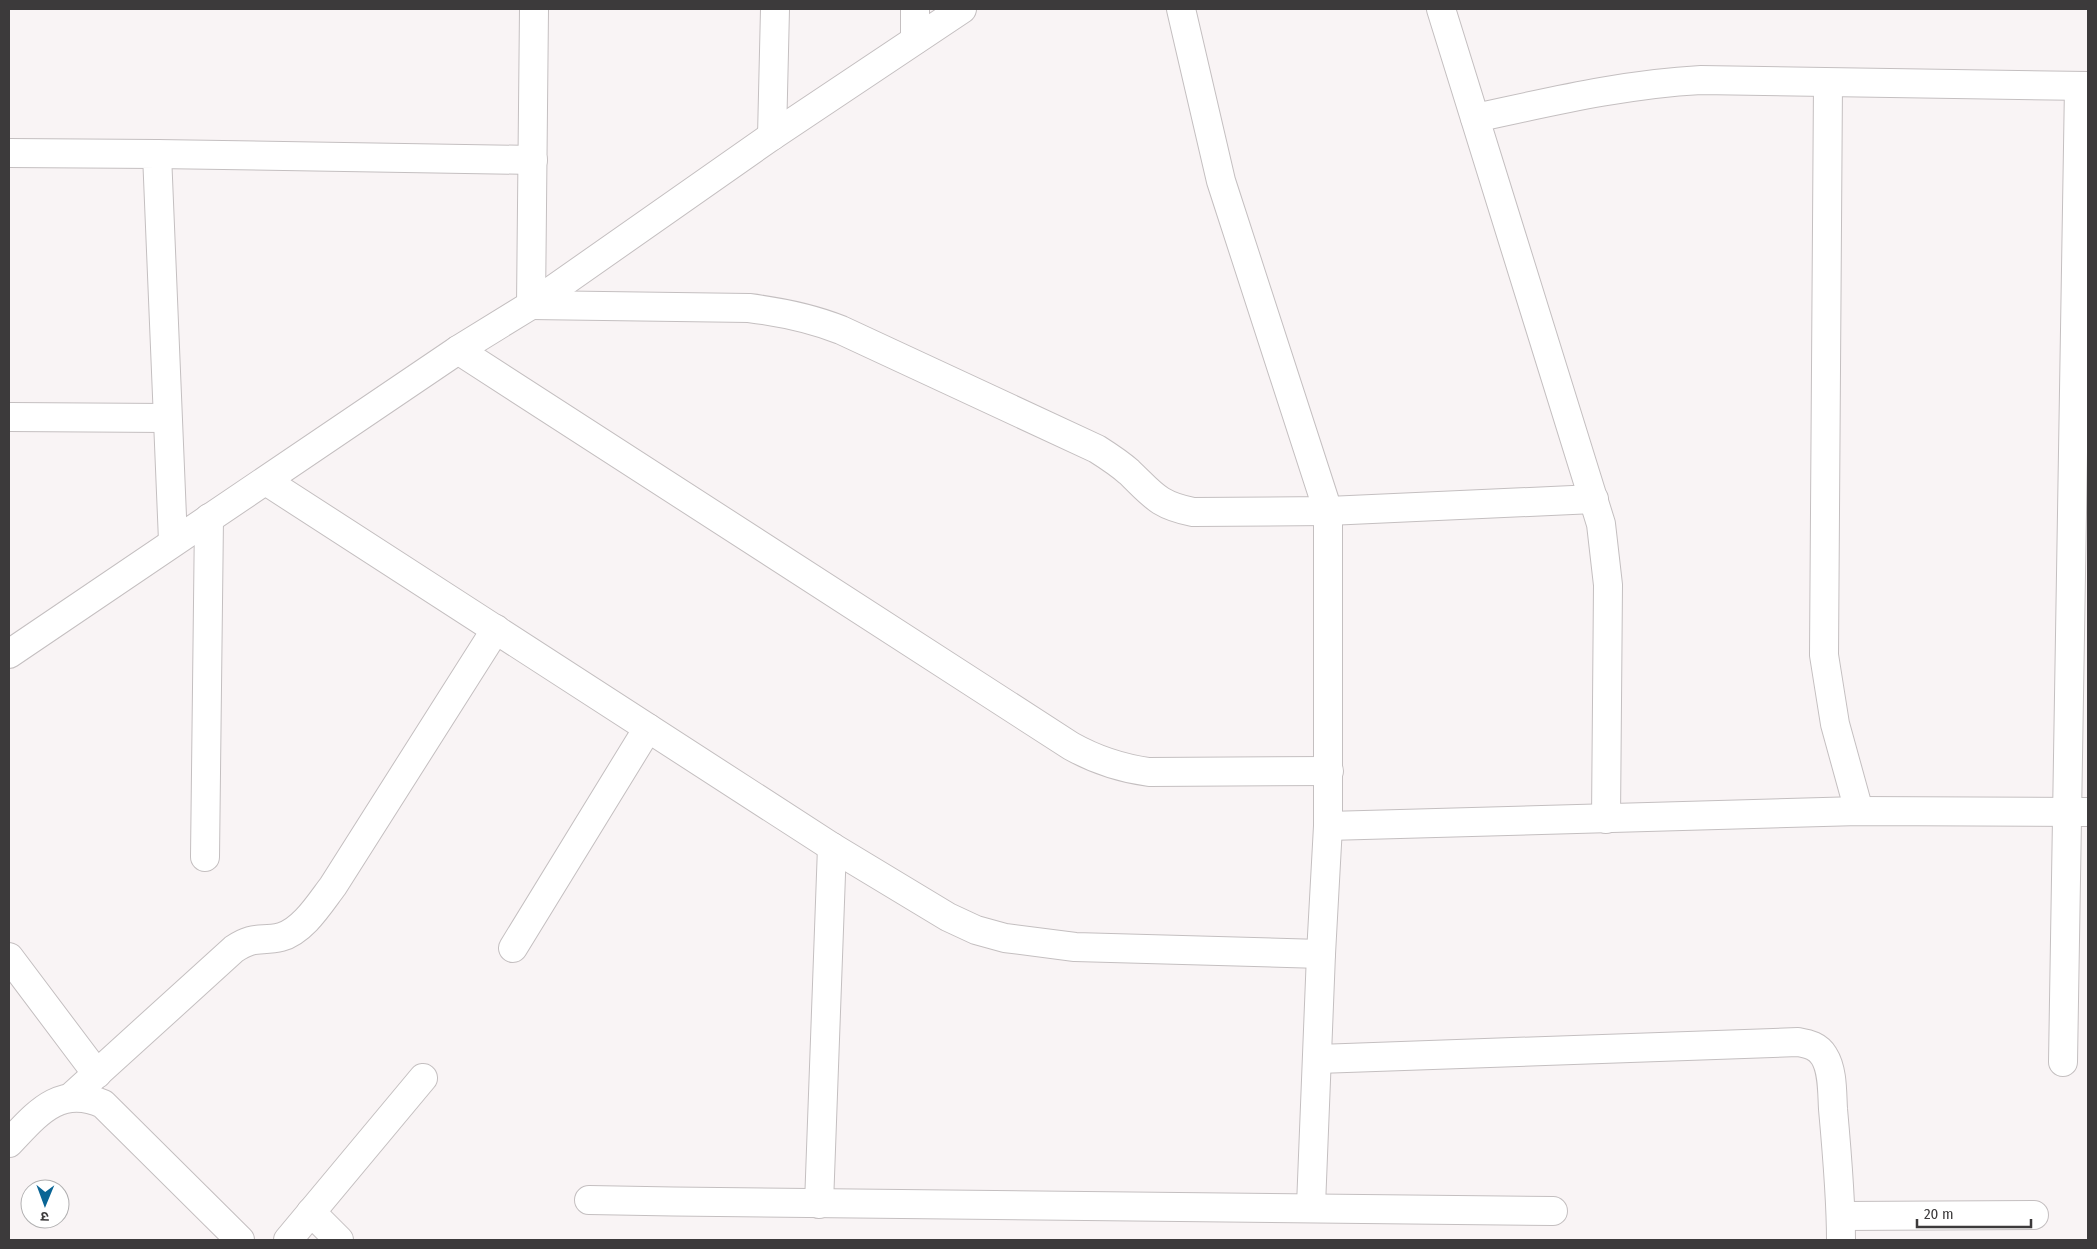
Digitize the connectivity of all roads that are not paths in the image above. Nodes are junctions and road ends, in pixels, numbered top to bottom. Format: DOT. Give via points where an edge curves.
graph roads {
  1 [pos="534,9"];
  2 [pos="774,9"];
  3 [pos="915,9"];
  4 [pos="962,9"];
  5 [pos="1180,9"];
  6 [pos="1441,9"];
  7 [pos="915,40"];
  8 [pos="1828,83"];
  9 [pos="2083,86"];
  10 [pos="1475,118"];
  11 [pos="772,136"];
  12 [pos="9,153"];
  13 [pos="157,154"];
  14 [pos="533,160"];
  15 [pos="531,305"];
  16 [pos="458,350"];
  17 [pos="9,417"];
  18 [pos="167,418"];
  19 [pos="266,481"];
  20 [pos="1594,499"];
  21 [pos="1328,511"];
  22 [pos="209,518"];
  23 [pos="173,541"];
  24 [pos="496,629"];
  25 [pos="9,654"];
  26 [pos="648,728"];
  27 [pos="1329,771"];
  28 [pos="1859,811"];
  29 [pos="2077,812"];
  30 [pos="1606,818"];
  31 [pos="1328,826"];
  32 [pos="832,847"];
  33 [pos="205,858"];
  34 [pos="513,948"];
  35 [pos="1321,954"];
  36 [pos="9,957"];
  37 [pos="1318,1059"];
  38 [pos="2063,1062"];
  39 [pos="97,1074"];
  40 [pos="423,1078"];
  41 [pos="71,1097"];
  42 [pos="9,1144"];
  43 [pos="589,1200"];
  44 [pos="819,1204"];
  45 [pos="1311,1206"];
  46 [pos="1553,1211"];
  47 [pos="311,1212"];
  48 [pos="2034,1215"];
  49 [pos="1841,1228"];
  50 [pos="240,1240"];
  51 [pos="288,1240"];
  52 [pos="339,1240"];
  1 -- 14 [label="street"];
  2 -- 11 [label="street"];
  3 -- 7 [label="street"];
  4 -- 7 [label="street"];
  5 -- 21 [label="street" via="1221,181"];
  6 -- 10 [label="street"];
  7 -- 11 [label="street"];
  8 -- 9 [label="street"];
  8 -- 10 [label="street" via="1673,82 1612,90"];
  8 -- 28 [label="street" via="1824,655 1835,724"];
  9 -- 29 [label="street"];
  10 -- 20 [label="street"];
  11 -- 15 [label="street"];
  12 -- 13 [label="street"];
  13 -- 14 [label="street"];
  13 -- 18 [label="street"];
  14 -- 15 [label="street"];
  15 -- 16 [label="street"];
  15 -- 21 [label="street" via="749,308 814,320 842,330 1097,449 1120,464 1149,494 1176,509 1193,512"];
  16 -- 19 [label="street"];
  16 -- 27 [label="street" via="1054,736 1096,760 1149,772"];
  17 -- 18 [label="street"];
  18 -- 23 [label="street"];
  19 -- 22 [label="street"];
  19 -- 24 [label="street"];
  20 -- 21 [label="street"];
  20 -- 30 [label="street" via="1602,524 1608,585"];
  21 -- 27 [label="street"];
  22 -- 23 [label="street"];
  22 -- 33 [label="street"];
  23 -- 25 [label="street"];
  24 -- 26 [label="street"];
  24 -- 39 [label="street" via="333,886 305,920 288,934 254,939 234,949"];
  26 -- 32 [label="street"];
  26 -- 34 [label="street"];
  27 -- 31 [label="street"];
  28 -- 29 [label="street"];
  28 -- 30 [label="street"];
  29 -- 38 [label="street"];
  30 -- 31 [label="street"];
  31 -- 35 [label="street"];
  32 -- 35 [label="street" via="948,917 976,930 1005,938 1075,947"];
  32 -- 44 [label="street"];
  35 -- 37 [label="street"];
  36 -- 39 [label="street"];
  37 -- 45 [label="street"];
  37 -- 49 [label="street" via="1798,1042 1811,1045 1819,1049 1825,1058 1831,1084"];
  39 -- 41 [label="street"];
  40 -- 47 [label="street"];
  41 -- 42 [label="street" via="38,1113"];
  41 -- 50 [label="street" via="89,1098 103,1104"];
  43 -- 44 [label="street"];
  44 -- 45 [label="street"];
  45 -- 46 [label="street"];
  47 -- 51 [label="street"];
  47 -- 52 [label="street"];
  48 -- 49 [label="street"];
}
